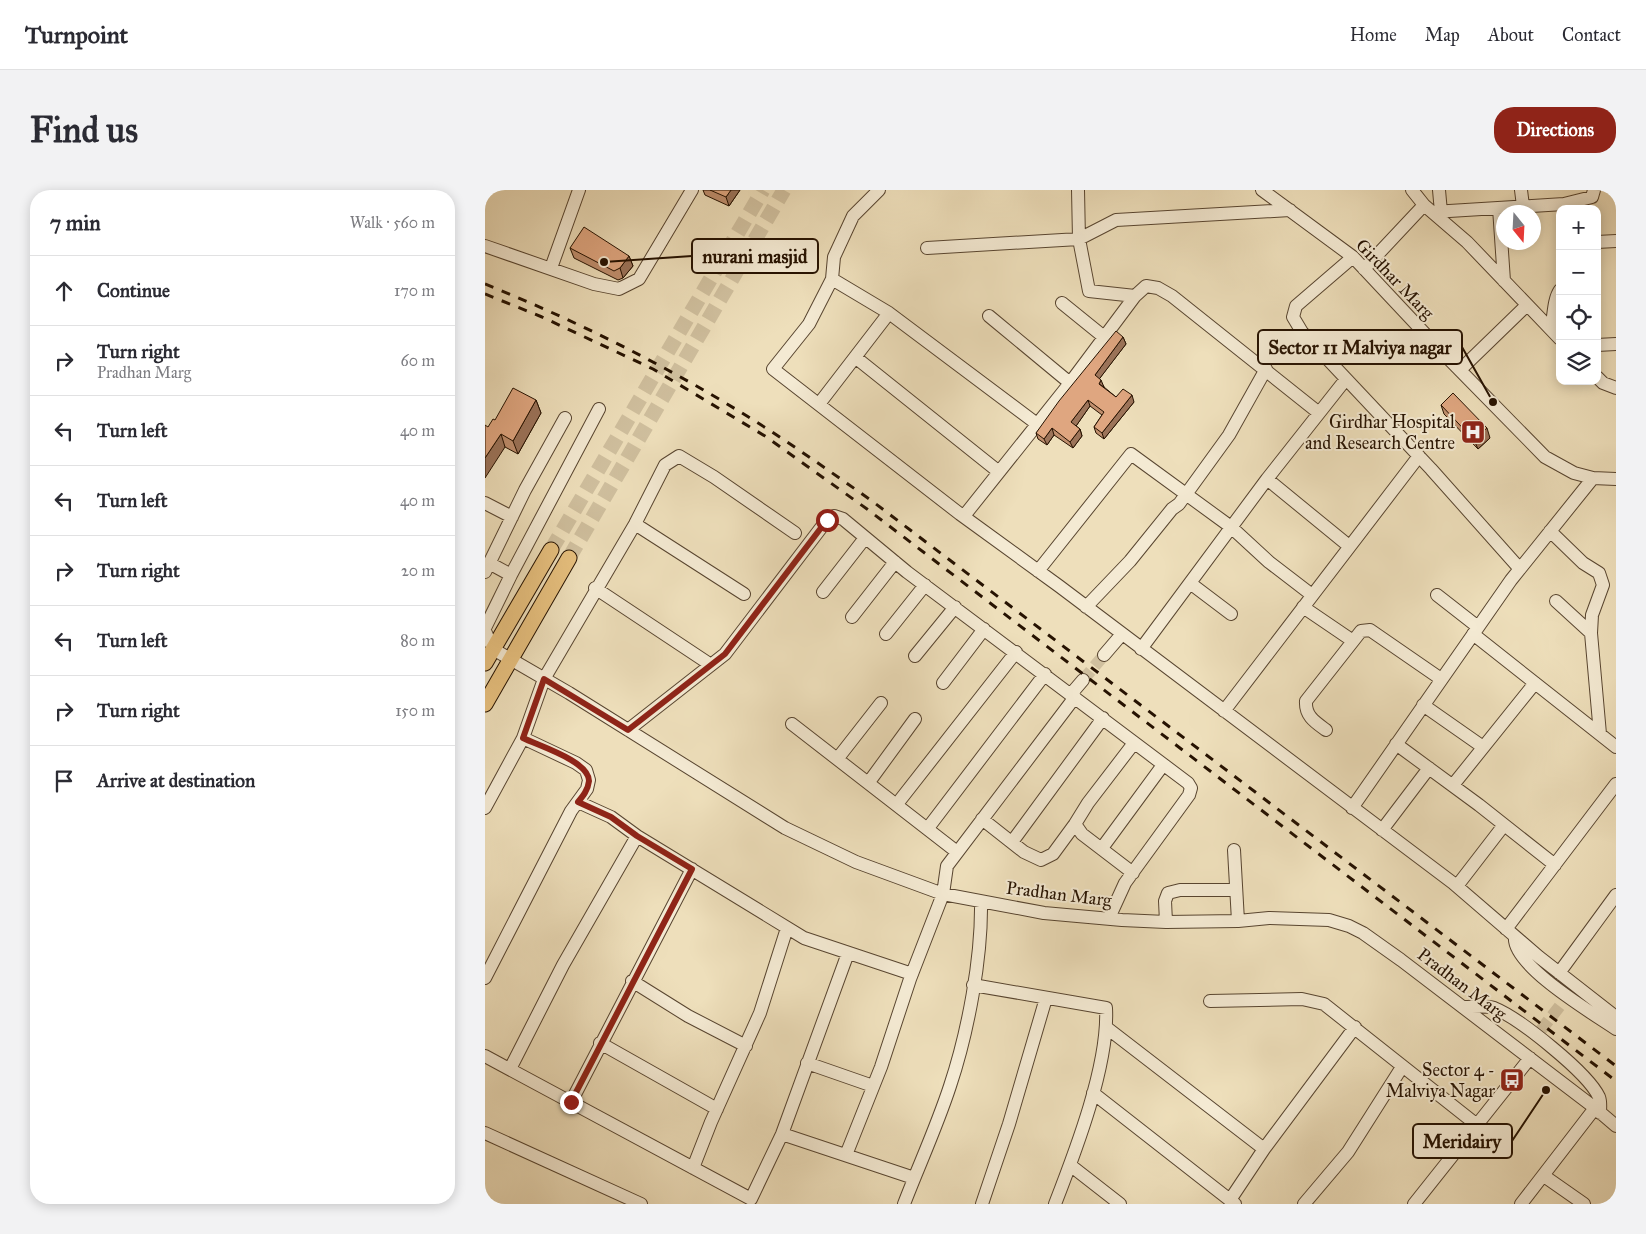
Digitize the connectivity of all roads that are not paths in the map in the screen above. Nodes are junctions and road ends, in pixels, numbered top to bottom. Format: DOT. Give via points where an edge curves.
graph roads {
  1 [pos="579,190"];
  2 [pos="693,190"];
  3 [pos="879,190"];
  4 [pos="1078,190"];
  5 [pos="1262,190"];
  6 [pos="1412,190"];
  7 [pos="1439,190"];
  8 [pos="1521,190"];
  9 [pos="1593,199"];
  10 [pos="1523,205"];
  11 [pos="1541,205"];
  12 [pos="1496,208"];
  13 [pos="1290,210"];
  14 [pos="1433,210"];
  15 [pos="1079,239"];
  16 [pos="1616,241"];
  17 [pos="1601,242"];
  18 [pos="485,246"];
  19 [pos="927,248"];
  20 [pos="1502,250"];
  21 [pos="1353,257"];
  22 [pos="551,268"];
  23 [pos="1364,269"];
  24 [pos="832,279"];
  25 [pos="1504,281"];
  26 [pos="1556,295"];
  27 [pos="1135,296"];
  28 [pos="1061,303"];
  29 [pos="1527,305"];
  30 [pos="889,313"];
  31 [pos="989,316"];
  32 [pos="1555,334"];
  33 [pos="1104,337"];
  34 [pos="1616,344"];
  35 [pos="1601,345"];
  36 [pos="855,357"];
  37 [pos="1266,369"];
  38 [pos="1460,370"];
  39 [pos="1347,379"];
  40 [pos="1601,381"];
  41 [pos="1070,383"];
  42 [pos="1616,388"];
  43 [pos="819,404"];
  44 [pos="599,409"];
  45 [pos="1319,413"];
  46 [pos="565,418"];
  47 [pos="1037,424"];
  48 [pos="1419,456"];
  49 [pos="999,472"];
  50 [pos="1593,478"];
  51 [pos="1267,479"];
  52 [pos="1616,480"];
  53 [pos="1185,494"];
  54 [pos="485,503"];
  55 [pos="964,516"];
  56 [pos="512,517"];
  57 [pos="635,524"];
  58 [pos="1231,527"];
  59 [pos="1550,531"];
  60 [pos="795,533"];
  61 [pos="865,538"];
  62 [pos="1349,546"];
  63 [pos="551,550"];
  64 [pos="569,558"];
  65 [pos="895,562"];
  66 [pos="487,568"];
  67 [pos="1520,569"];
  68 [pos="1038,571"];
  69 [pos="511,574"];
  70 [pos="1190,583"];
  71 [pos="925,585"];
  72 [pos="595,588"];
  73 [pos="823,592"];
  74 [pos="744,594"];
  75 [pos="1312,595"];
  76 [pos="1437,595"];
  77 [pos="1556,602"];
  78 [pos="955,607"];
  79 [pos="1087,607"];
  80 [pos="1303,607"];
  81 [pos="1231,614"];
  82 [pos="852,617"];
  83 [pos="984,629"];
  84 [pos="485,630"];
  85 [pos="1476,630"];
  86 [pos="1591,633"];
  87 [pos="886,634"];
  88 [pos="1122,634"];
  89 [pos="1353,641"];
  90 [pos="1141,649"];
  91 [pos="493,650"];
  92 [pos="1016,652"];
  93 [pos="915,656"];
  94 [pos="1104,656"];
  95 [pos="509,660"];
  96 [pos="485,663"];
  97 [pos="711,665"];
  98 [pos="1045,674"];
  99 [pos="544,679"];
  100 [pos="1083,680"];
  101 [pos="1441,680"];
  102 [pos="1535,683"];
  103 [pos="943,684"];
  104 [pos="1073,696"];
  105 [pos="881,703"];
  106 [pos="485,704"];
  107 [pos="1423,705"];
  108 [pos="1224,711"];
  109 [pos="1103,718"];
  110 [pos="915,719"];
  111 [pos="792,724"];
  112 [pos="628,730"];
  113 [pos="1326,730"];
  114 [pos="1600,734"];
  115 [pos="523,738"];
  116 [pos="1133,743"];
  117 [pos="1396,744"];
  118 [pos="1483,747"];
  119 [pos="1616,747"];
  120 [pos="838,758"];
  121 [pos="1163,765"];
  122 [pos="1429,768"];
  123 [pos="869,782"];
  124 [pos="1616,784"];
  125 [pos="1453,786"];
  126 [pos="578,802"];
  127 [pos="897,804"];
  128 [pos="485,808"];
  129 [pos="1351,808"];
  130 [pos="982,819"];
  131 [pos="1075,824"];
  132 [pos="1504,825"];
  133 [pos="928,828"];
  134 [pos="1383,830"];
  135 [pos="637,836"];
  136 [pos="1012,842"];
  137 [pos="1102,848"];
  138 [pos="1234,850"];
  139 [pos="957,852"];
  140 [pos="1555,865"];
  141 [pos="692,869"];
  142 [pos="1133,872"];
  143 [pos="1457,886"];
  144 [pos="1234,890"];
  145 [pos="943,894"];
  146 [pos="1616,895"];
  147 [pos="981,901"];
  148 [pos="1109,918"];
  149 [pos="1238,921"];
  150 [pos="1166,922"];
  151 [pos="787,928"];
  152 [pos="1511,933"];
  153 [pos="848,953"];
  154 [pos="1559,973"];
  155 [pos="912,974"];
  156 [pos="485,978"];
  157 [pos="632,982"];
  158 [pos="973,985"];
  159 [pos="1046,998"];
  160 [pos="1210,1001"];
  161 [pos="1464,1007"];
  162 [pos="1616,1017"];
  163 [pos="1355,1027"];
  164 [pos="1107,1028"];
  165 [pos="1616,1030"];
  166 [pos="600,1044"];
  167 [pos="746,1046"];
  168 [pos="485,1056"];
  169 [pos="1530,1058"];
  170 [pos="807,1063"];
  171 [pos="1402,1067"];
  172 [pos="510,1069"];
  173 [pos="873,1086"];
  174 [pos="1093,1093"];
  175 [pos="571,1102"];
  176 [pos="717,1110"];
  177 [pos="1598,1110"];
  178 [pos="1477,1125"];
  179 [pos="1616,1126"];
  180 [pos="485,1133"];
  181 [pos="782,1134"];
  182 [pos="1264,1149"];
  183 [pos="846,1155"];
  184 [pos="1070,1165"];
  185 [pos="693,1168"];
  186 [pos="1544,1176"];
  187 [pos="915,1178"];
  188 [pos="1233,1202"];
  189 [pos="641,1204"];
  190 [pos="904,1204"];
  191 [pos="982,1204"];
  192 [pos="1055,1204"];
  193 [pos="1120,1204"];
  194 [pos="1304,1204"];
  195 [pos="1414,1204"];
  196 [pos="1521,1204"];
  197 [pos="1584,1204"];
  1 -- 22 [label="street"];
  2 -- 22 [label="street" via="639,279 619,289 594,284"];
  3 -- 24 [label="street" via="853,216 834,258"];
  4 -- 15 [label="street"];
  5 -- 13 [label="street, Girdhar Marg"];
  6 -- 14 [label="street"];
  7 -- 14 [label="street"];
  8 -- 10 [label="street"];
  9 -- 11 [label="street"];
  12 -- 14 [label="street"];
  13 -- 15 [label="street" via="1116,220"];
  13 -- 21 [label="street, Girdhar Marg"];
  14 -- 23 [label="street"];
  14 -- 25 [label="street"];
  15 -- 19 [label="street"];
  15 -- 27 [label="street" via="1089,291"];
  16 -- 17 [label="street"];
  18 -- 22 [label="street"];
  20 -- 25 [label="street"];
  21 -- 23 [label="street, Girdhar Marg"];
  21 -- 39 [label="street" via="1296,306 1293,317 1302,332"];
  23 -- 38 [label="street, Girdhar Marg"];
  24 -- 30 [label="street"];
  24 -- 43 [label="street" via="809,324 773,369"];
  25 -- 29 [label="street"];
  26 -- 32 [label="street"];
  27 -- 33 [label="street"];
  27 -- 37 [label="street" via="1146,286 1159,288"];
  28 -- 33 [label="street"];
  29 -- 32 [label="street"];
  29 -- 38 [label="street"];
  30 -- 36 [label="street"];
  30 -- 47 [label="street"];
  31 -- 41 [label="street"];
  33 -- 41 [label="street"];
  34 -- 35 [label="street"];
  36 -- 43 [label="street"];
  36 -- 49 [label="street"];
  37 -- 45 [label="street"];
  37 -- 53 [label="street" via="1229,436"];
  38 -- 50 [label="street, Girdhar Marg" via="1545,457 1573,472"];
  39 -- 45 [label="street"];
  39 -- 48 [label="street"];
  40 -- 42 [label="street"];
  41 -- 47 [label="street"];
  43 -- 55 [label="street"];
  44 -- 69 [label="street"];
  45 -- 51 [label="street"];
  46 -- 56 [label="street"];
  47 -- 49 [label="street"];
  48 -- 62 [label="street"];
  48 -- 67 [label="street"];
  49 -- 55 [label="street"];
  50 -- 52 [label="street, Girdhar Marg"];
  50 -- 59 [label="street"];
  51 -- 58 [label="street"];
  51 -- 62 [label="street"];
  53 -- 58 [label="street"];
  53 -- 68 [label="street" via="1131,454"];
  53 -- 79 [label="street"];
  54 -- 56 [label="street"];
  55 -- 68 [label="street"];
  56 -- 66 [label="street"];
  57 -- 60 [label="street" via="665,464 679,456"];
  57 -- 72 [label="street"];
  57 -- 74 [label="street"];
  58 -- 70 [label="street"];
  58 -- 75 [label="street"];
  59 -- 67 [label="street"];
  59 -- 86 [label="street" via="1583,563 1599,573 1603,585 1592,615"];
  61 -- 65 [label="street"];
  61 -- 73 [label="street"];
  61 -- 97 [label="street" via="843,519 834,516 827,520 725,654"];
  62 -- 75 [label="street"];
  63 -- 91 [label="main road"];
  64 -- 95 [label="main road"];
  65 -- 71 [label="street"];
  65 -- 82 [label="street"];
  66 -- 69 [label="street"];
  67 -- 85 [label="street"];
  68 -- 79 [label="street"];
  69 -- 84 [label="street"];
  70 -- 81 [label="street"];
  70 -- 90 [label="street"];
  71 -- 78 [label="street"];
  71 -- 87 [label="street"];
  72 -- 97 [label="street"];
  72 -- 99 [label="street"];
  75 -- 80 [label="street"];
  76 -- 85 [label="street"];
  77 -- 86 [label="street"];
  78 -- 83 [label="street"];
  78 -- 93 [label="street"];
  79 -- 88 [label="street"];
  80 -- 89 [label="street"];
  80 -- 108 [label="street"];
  83 -- 92 [label="street"];
  83 -- 103 [label="street"];
  84 -- 91 [label="street"];
  85 -- 101 [label="street"];
  85 -- 102 [label="street"];
  86 -- 114 [label="street"];
  88 -- 90 [label="street"];
  88 -- 94 [label="street"];
  89 -- 101 [label="street" via="1361,631 1370,630"];
  89 -- 113 [label="street" via="1306,701 1305,709 1311,719"];
  90 -- 108 [label="street"];
  91 -- 95 [label="street, Pradhan Marg"];
  91 -- 96 [label="main road"];
  92 -- 98 [label="street"];
  92 -- 127 [label="street"];
  95 -- 99 [label="street, Pradhan Marg"];
  95 -- 106 [label="main road"];
  97 -- 112 [label="street"];
  98 -- 104 [label="street"];
  98 -- 133 [label="street"];
  99 -- 112 [label="street, Pradhan Marg"];
  99 -- 115 [label="street"];
  100 -- 104 [label="street"];
  101 -- 107 [label="street"];
  102 -- 114 [label="street"];
  102 -- 118 [label="street"];
  104 -- 109 [label="street"];
  104 -- 130 [label="street"];
  105 -- 120 [label="street"];
  107 -- 117 [label="street"];
  107 -- 118 [label="street"];
  108 -- 129 [label="street"];
  109 -- 116 [label="street"];
  109 -- 136 [label="street"];
  110 -- 123 [label="street"];
  111 -- 120 [label="street"];
  112 -- 145 [label="street, Pradhan Marg" via="785,828 855,862"];
  114 -- 119 [label="street"];
  115 -- 126 [label="street" via="586,770 587,789"];
  115 -- 128 [label="street"];
  116 -- 121 [label="street"];
  116 -- 131 [label="street"];
  117 -- 122 [label="street"];
  117 -- 129 [label="street"];
  118 -- 125 [label="street"];
  120 -- 123 [label="street"];
  121 -- 137 [label="street"];
  121 -- 142 [label="street" via="1191,788"];
  122 -- 125 [label="street"];
  122 -- 134 [label="street"];
  123 -- 127 [label="street"];
  124 -- 140 [label="street"];
  125 -- 132 [label="street"];
  126 -- 135 [label="street" via="611,817"];
  126 -- 156 [label="street" via="539,870"];
  127 -- 133 [label="street"];
  129 -- 134 [label="street"];
  130 -- 136 [label="street"];
  130 -- 139 [label="street"];
  131 -- 136 [label="street" via="1053,854 1041,860"];
  131 -- 137 [label="street" via="1082,834"];
  132 -- 140 [label="street"];
  132 -- 143 [label="street"];
  133 -- 139 [label="street"];
  134 -- 143 [label="street"];
  135 -- 141 [label="street"];
  135 -- 172 [label="street" via="563,965"];
  137 -- 142 [label="street"];
  138 -- 144 [label="street"];
  139 -- 145 [label="street" via="947,866"];
  140 -- 152 [label="street"];
  141 -- 151 [label="street"];
  141 -- 157 [label="street"];
  142 -- 148 [label="street"];
  143 -- 152 [label="street"];
  144 -- 149 [label="street"];
  144 -- 150 [label="street" via="1168,893"];
  145 -- 147 [label="street, Pradhan Marg"];
  145 -- 155 [label="street"];
  146 -- 154 [label="street"];
  147 -- 148 [label="street, Pradhan Marg" via="1044,913"];
  147 -- 158 [label="street" via="982,927"];
  148 -- 150 [label="street, Pradhan Marg"];
  149 -- 150 [label="street, Pradhan Marg"];
  149 -- 161 [label="street, Pradhan Marg" via="1269,918 1329,920 1349,926 1376,941"];
  151 -- 153 [label="street" via="804,938"];
  151 -- 167 [label="street"];
  152 -- 154 [label="street"];
  152 -- 165 [label="street" via="1516,948 1532,968 1565,999"];
  153 -- 155 [label="street"];
  153 -- 170 [label="street"];
  154 -- 162 [label="street"];
  155 -- 173 [label="street"];
  157 -- 166 [label="street"];
  157 -- 167 [label="street"];
  158 -- 159 [label="street"];
  158 -- 187 [label="street" via="951,1085"];
  159 -- 164 [label="street" via="1106,1008"];
  159 -- 191 [label="street"];
  160 -- 163 [label="street" via="1302,998 1324,1004"];
  161 -- 169 [label="street, Pradhan Marg"];
  161 -- 177 [label="street" via="1492,1008 1539,1032 1597,1095"];
  163 -- 171 [label="street"];
  163 -- 182 [label="street"];
  164 -- 174 [label="street"];
  164 -- 182 [label="street"];
  166 -- 175 [label="street"];
  166 -- 176 [label="street"];
  167 -- 176 [label="street"];
  168 -- 172 [label="street"];
  169 -- 177 [label="street, Pradhan Marg"];
  169 -- 178 [label="street"];
  170 -- 173 [label="street"];
  170 -- 181 [label="street"];
  171 -- 178 [label="street"];
  171 -- 194 [label="street" via="1348,1152"];
  172 -- 175 [label="street"];
  173 -- 183 [label="street"];
  174 -- 184 [label="street"];
  174 -- 188 [label="street"];
  175 -- 185 [label="street"];
  176 -- 185 [label="street"];
  177 -- 179 [label="street, Pradhan Marg"];
  177 -- 186 [label="street"];
  178 -- 195 [label="street"];
  180 -- 189 [label="street"];
  181 -- 183 [label="street"];
  181 -- 185 [label="street" via="751,1199"];
  182 -- 188 [label="street"];
  183 -- 187 [label="street"];
  184 -- 192 [label="street"];
  184 -- 193 [label="street"];
  186 -- 196 [label="street"];
  186 -- 197 [label="street"];
  187 -- 190 [label="street"];
}
